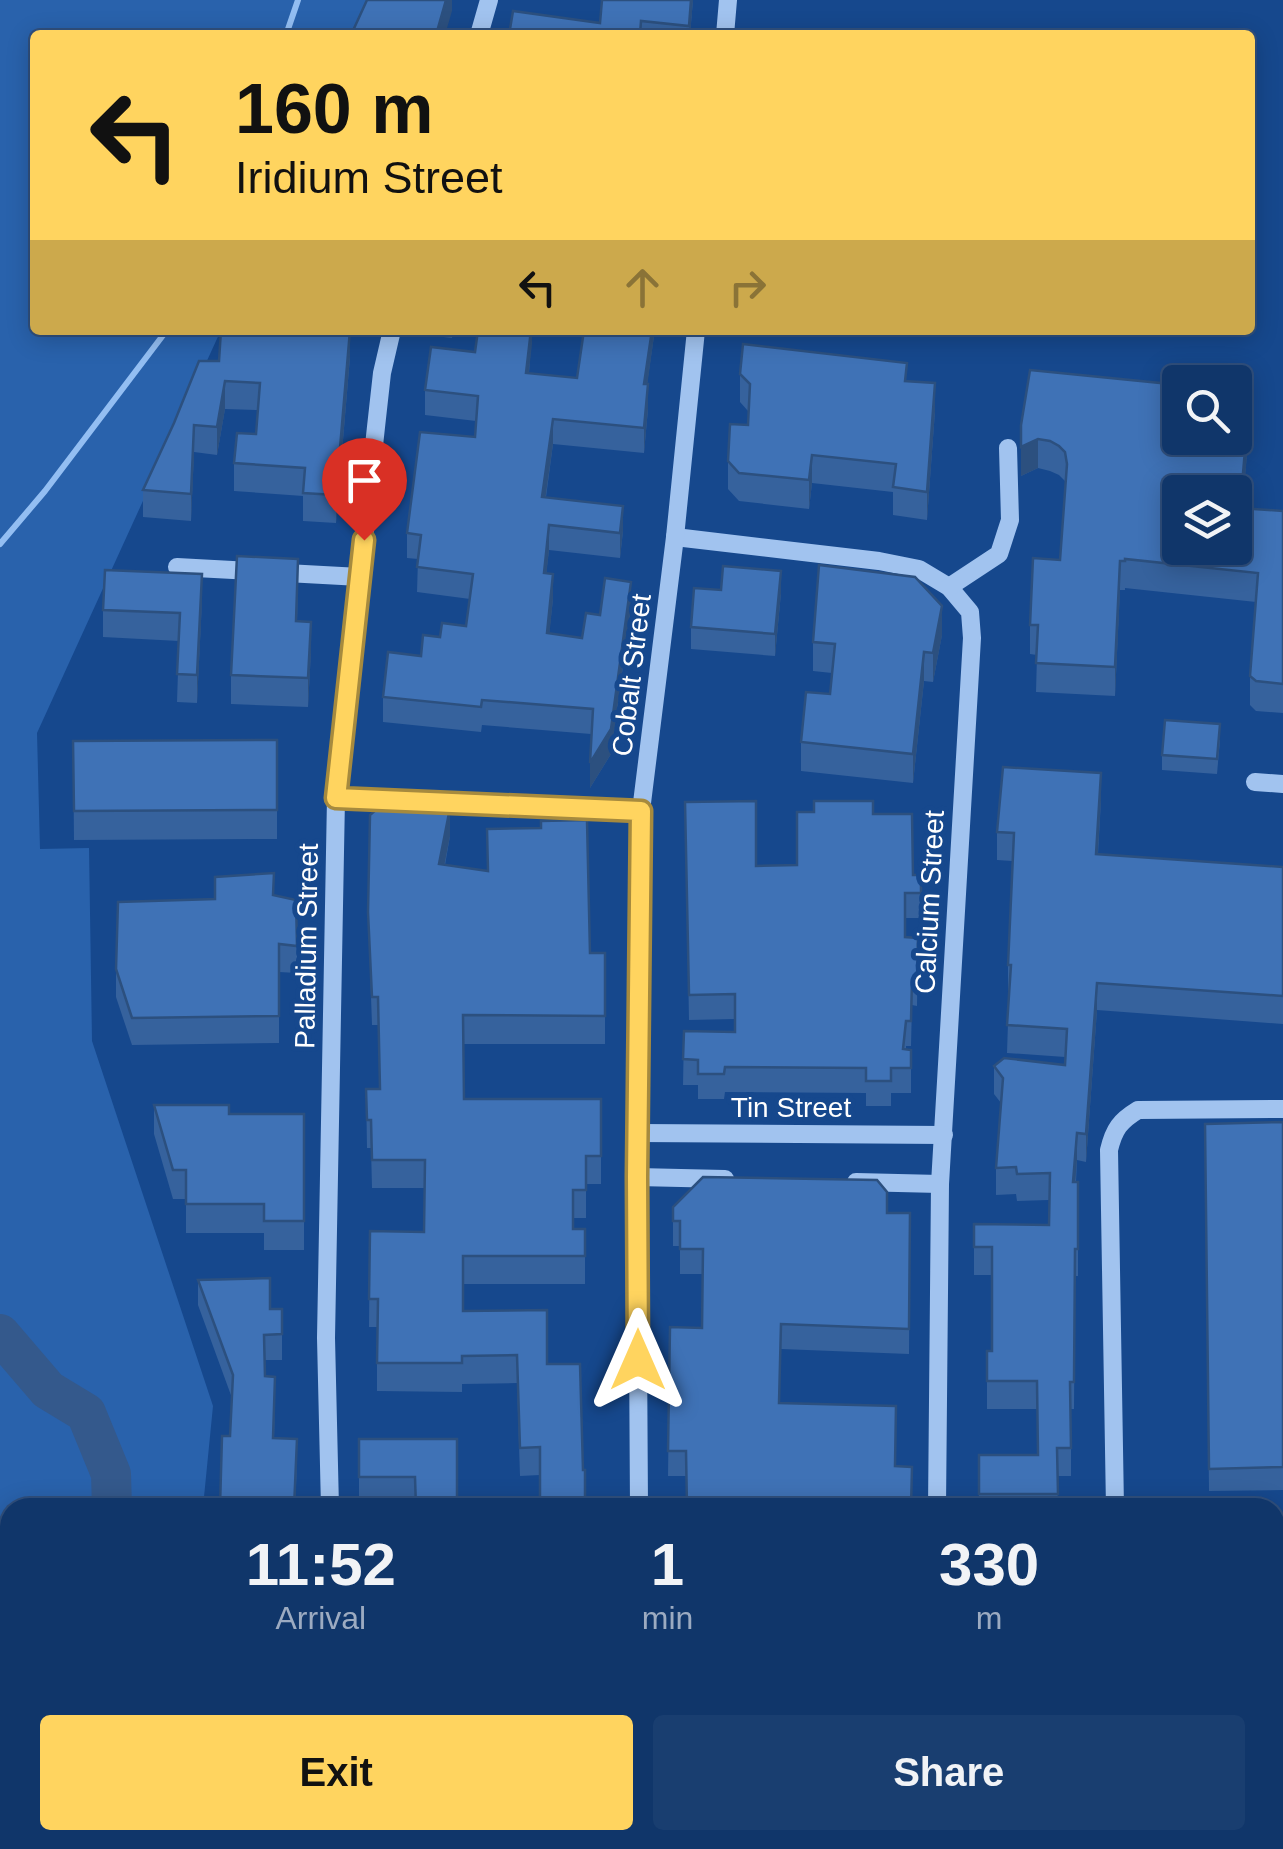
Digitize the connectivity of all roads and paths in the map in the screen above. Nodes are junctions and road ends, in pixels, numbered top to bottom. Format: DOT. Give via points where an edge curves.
graph roads {
  1 [pos="490,0"];
  2 [pos="728,0"];
  3 [pos="481,30"];
  4 [pos="725,30"];
  5 [pos="391,335"];
  6 [pos="695,335"];
  7 [pos="1008,448"];
  8 [pos="675,537"];
  9 [pos="177,566"];
  10 [pos="360,577"];
  11 [pos="949,587"];
  12 [pos="1255,782"];
  13 [pos="1283,784"];
  14 [pos="336,798"];
  15 [pos="641,811"];
  16 [pos="1283,1110"];
  17 [pos="638,1134"];
  18 [pos="944,1135"];
  19 [pos="637,1177"];
  20 [pos="750,1180"];
  21 [pos="845,1182"];
  22 [pos="940,1184"];
  23 [pos="330,1498"];
  24 [pos="639,1498"];
  25 [pos="937,1498"];
  26 [pos="1115,1498"];
  1 -- 3 [label="street"];
  2 -- 4 [label="street"];
  5 -- 10 [label="street, Palladium Street"];
  6 -- 8 [label="street, Cobalt Street"];
  7 -- 11 [label="street" via="1010,520 999,554"];
  8 -- 11 [label="street" via="878,561 919,569"];
  8 -- 15 [label="street, Cobalt Street"];
  9 -- 10 [label="street"];
  10 -- 14 [label="street, Palladium Street"];
  11 -- 18 [label="street, Calcium Street" via="970,612 972,638"];
  12 -- 13 [label="street"];
  14 -- 15 [label="street"];
  14 -- 23 [label="street, Palladium Street" via="326,1338"];
  15 -- 17 [label="street, Cobalt Street"];
  16 -- 26 [label="street" via="1138,1110 1114,1132 1109,1150"];
  17 -- 18 [label="street, Tin Street"];
  17 -- 19 [label="street, Cobalt Street"];
  18 -- 22 [label="street, Calcium Street"];
  19 -- 20 [label="street"];
  19 -- 24 [label="street, Cobalt Street"];
  21 -- 22 [label="street"];
  22 -- 25 [label="street, Calcium Street"];
}
